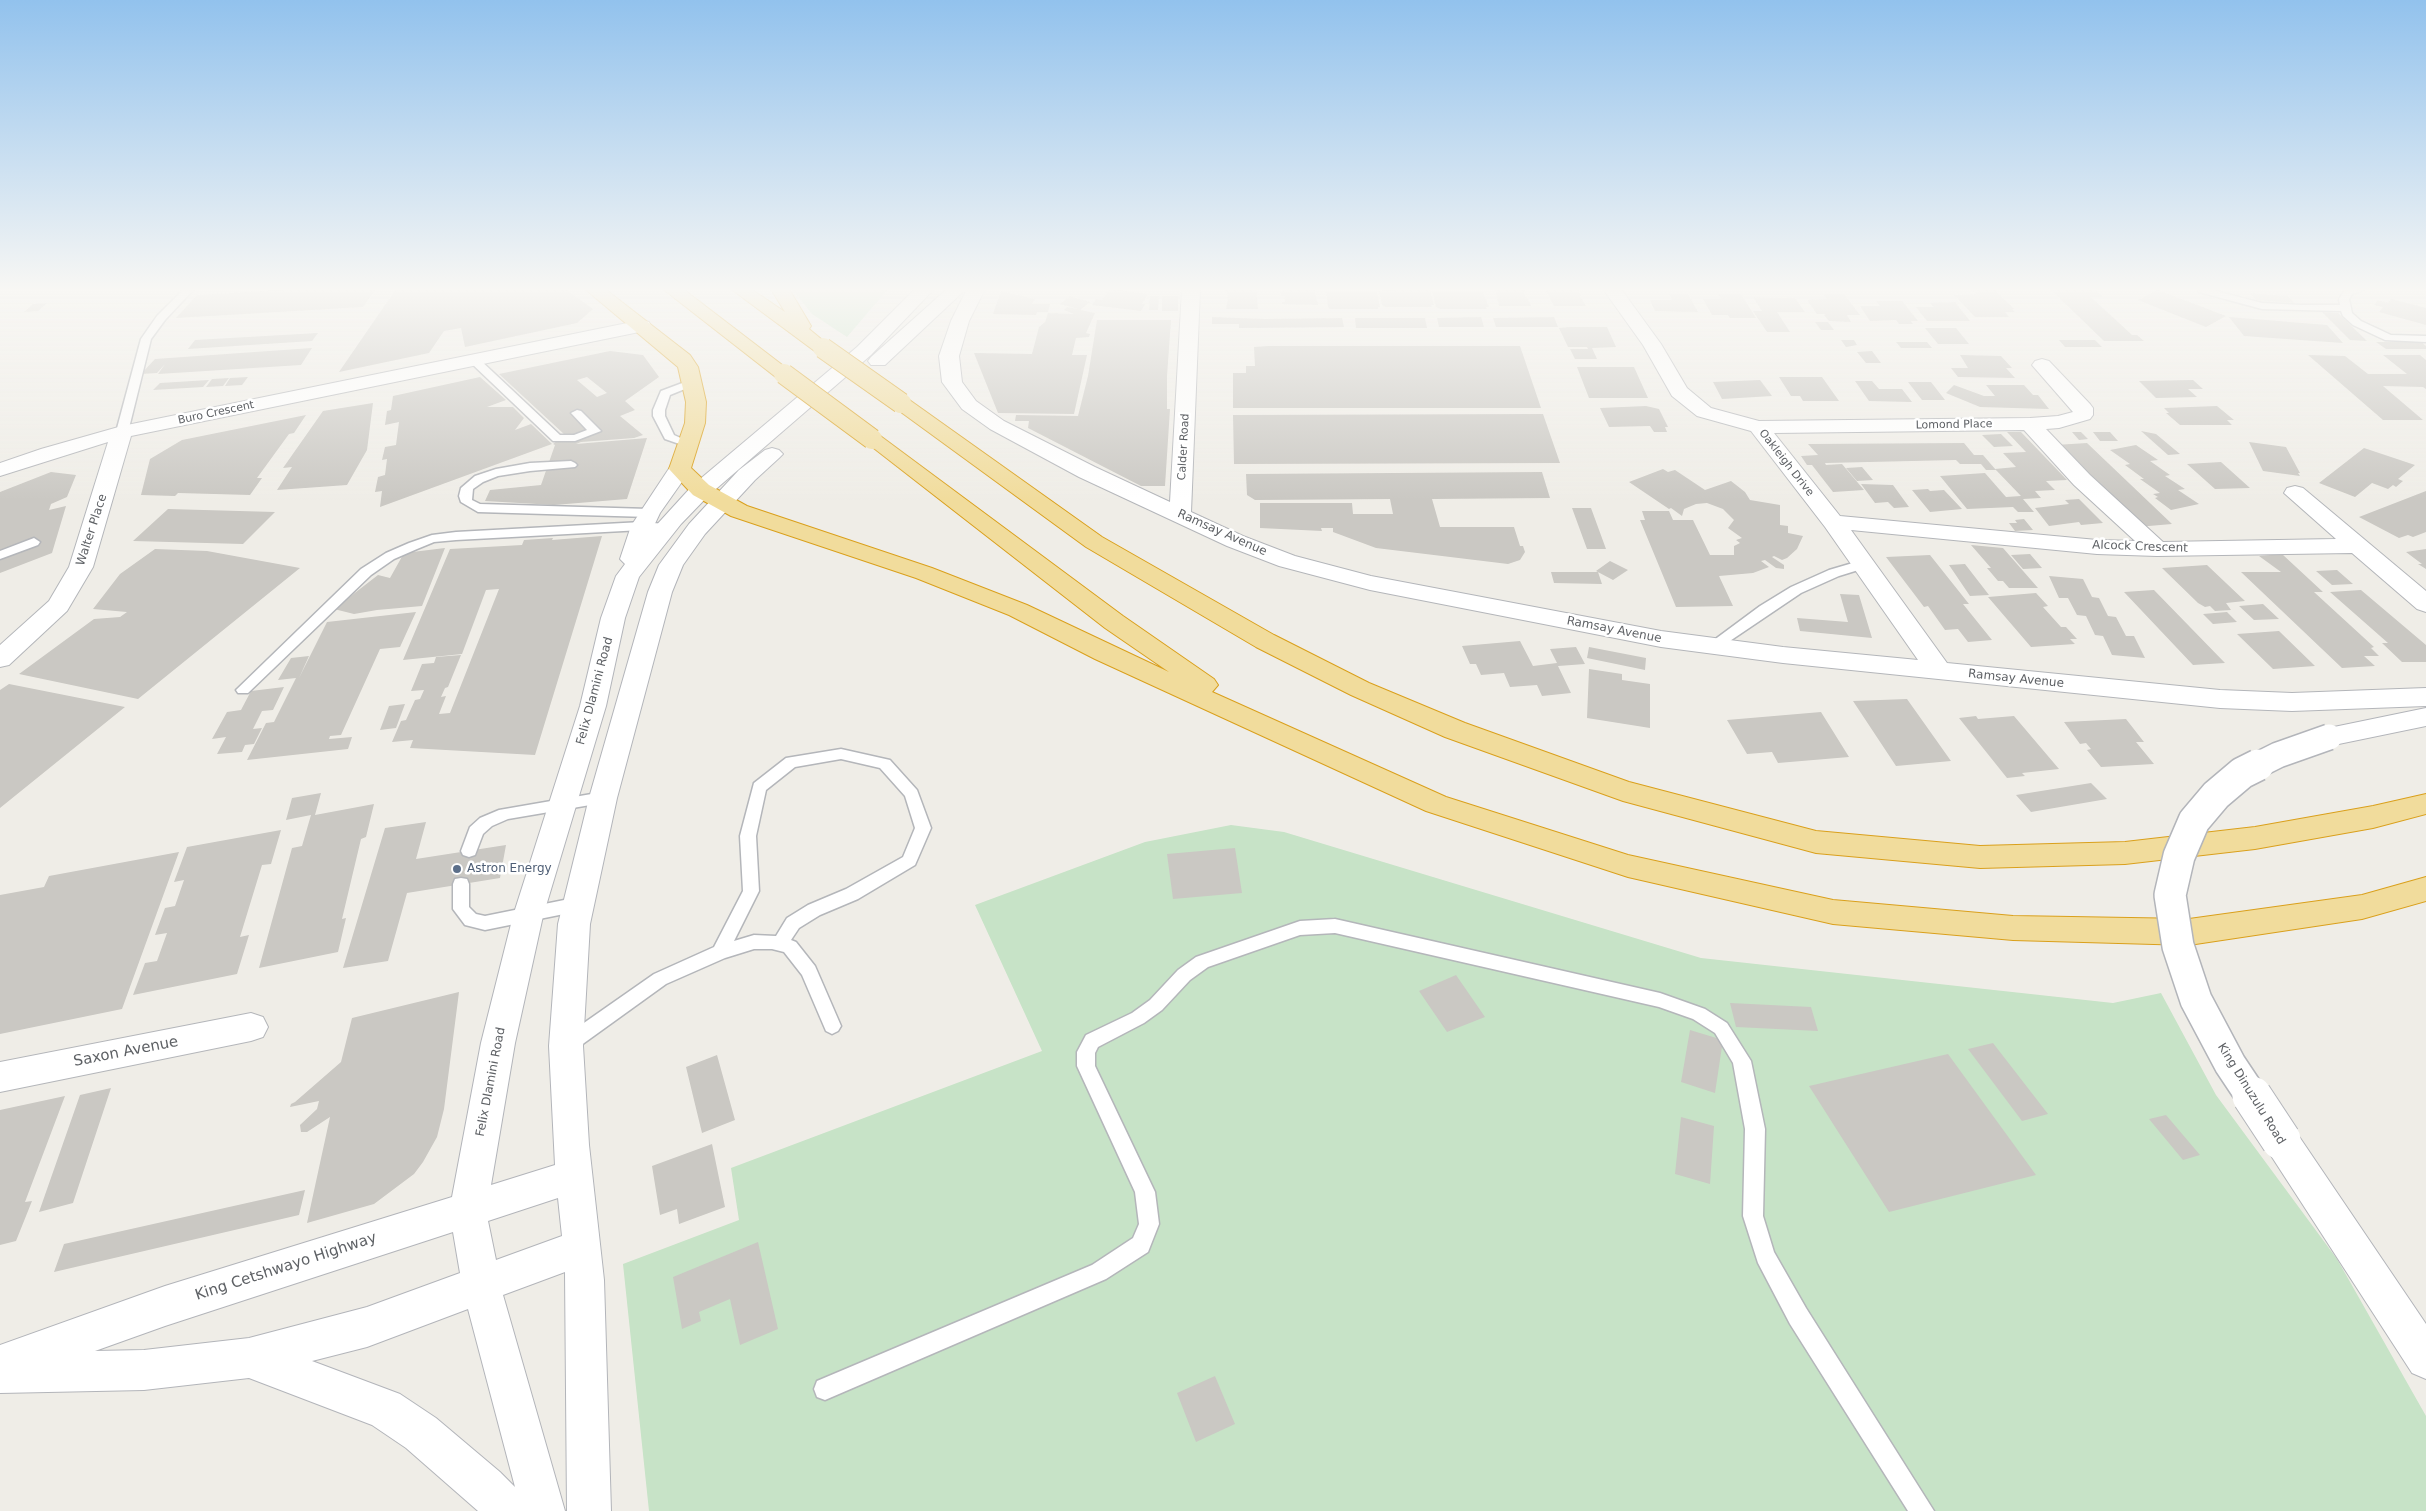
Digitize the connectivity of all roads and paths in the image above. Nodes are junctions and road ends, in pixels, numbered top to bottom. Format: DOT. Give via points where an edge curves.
graph roads {
  1 [pos="141,360"];
  2 [pos="474,360"];
  3 [pos="683,360"];
  4 [pos="765,360"];
  5 [pos="839,360"];
  6 [pos="855,360"];
  7 [pos="878,360"];
  8 [pos="949,360"];
  9 [pos="1188,360"];
  10 [pos="1661,360"];
  11 [pos="2042,364"];
  12 [pos="693,382"];
  13 [pos="576,413"];
  14 [pos="2030,424"];
  15 [pos="1758,427"];
  16 [pos="122,432"];
  17 [pos="688,444"];
  18 [pos="572,465"];
  19 [pos="680,469"];
  20 [pos="0,470"];
  21 [pos="2295,493"];
  22 [pos="712,496"];
  23 [pos="1180,515"];
  24 [pos="652,522"];
  25 [pos="1833,522"];
  26 [pos="34,542"];
  27 [pos="2358,546"];
  28 [pos="2157,549"];
  29 [pos="0,555"];
  30 [pos="1863,564"];
  31 [pos="2426,604"];
  32 [pos="1713,646"];
  33 [pos="0,659"];
  34 [pos="1939,671"];
  35 [pos="243,690"];
  36 [pos="2426,696"];
  37 [pos="2426,717"];
  38 [pos="1260,723"];
  39 [pos="2426,792"];
  40 [pos="603,798"];
  41 [pos="562,804"];
  42 [pos="2426,804"];
  43 [pos="2373,817"];
  44 [pos="469,851"];
  45 [pos="461,884"];
  46 [pos="2426,889"];
  47 [pos="579,904"];
  48 [pos="528,916"];
  49 [pos="780,944"];
  50 [pos="720,952"];
  51 [pos="832,1026"];
  52 [pos="251,1027"];
  53 [pos="566,1046"];
  54 [pos="0,1077"];
  55 [pos="574,1176"];
  56 [pos="468,1210"];
  57 [pos="582,1247"];
  58 [pos="480,1286"];
  59 [pos="249,1358"];
  60 [pos="2426,1358"];
  61 [pos="0,1365"];
  62 [pos="0,1373"];
  63 [pos="825,1389"];
  64 [pos="508,1511"];
  65 [pos="543,1511"];
  66 [pos="589,1511"];
  67 [pos="1922,1511"];
  1 -- 16 [label="lane"];
  2 -- 13 [label="lane" via="557,439 575,438 595,431"];
  2 -- 16 [label="street, Buro Crescent"];
  3 -- 12 [label="highway"];
  4 -- 38 [label="highway, bridge" via="1114,622"];
  5 -- 43 [label="highway, bridge" via="1094,542 1265,641 1360,689 1455,730 1623,791 1816,842 1980,857 2125,853 2255,838"];
  6 -- 22 [label="street, Felix Dlamini Road"];
  7 -- 22 [label="street, Felix Dlamini Road" via="747,475"];
  8 -- 23 [label="street, Ramsay Avenue" via="952,382 969,405 997,425"];
  9 -- 23 [label="street, Calder Road"];
  10 -- 15 [label="street, Oakleigh Drive" via="1679,392 1704,412"];
  11 -- 14 [label="street, Lomond Place" via="2083,408 2083,414 2059,422"];
  12 -- 17 [label="highway" via="695,416"];
  12 -- 17 [label="lane" via="671,389 665,394 659,410 669,436"];
  14 -- 15 [label="street, Lomond Place"];
  14 -- 28 [label="street" via="2076,474"];
  15 -- 25 [label="street, Oakleigh Drive"];
  16 -- 20 [label="street, Buro Crescent"];
  16 -- 33 [label="street, Walter Place" via="81,567 58,606"];
  17 -- 19 [label="highway"];
  18 -- 24 [label="lane" via="496,473 479,479 467,488 465,496 467,502 478,508"];
  19 -- 22 [label="highway"];
  19 -- 24 [label="street"];
  21 -- 27 [label="street"];
  22 -- 24 [label="street, Felix Dlamini Road"];
  22 -- 38 [label="highway" via="739,511 924,573 1018,610 1104,653"];
  22 -- 40 [label="street, Felix Dlamini Road" via="697,529 671,565 660,592"];
  23 -- 32 [label="street, Ramsay Avenue" via="1287,561 1370,583 1661,639"];
  24 -- 35 [label="lane" via="456,536 432,539 413,546 366,572"];
  24 -- 41 [label="street, Felix Dlamini Road" via="613,618 593,706"];
  25 -- 28 [label="street, Alcock Crescent" via="2097,547"];
  25 -- 30 [label="street, Oakleigh Drive"];
  26 -- 29 [label="lane"];
  27 -- 28 [label="street, Alcock Crescent"];
  27 -- 31 [label="street"];
  30 -- 32 [label="lane" via="1834,572 1796,590"];
  30 -- 34 [label="street, Oakleigh Drive"];
  32 -- 34 [label="street, Ramsay Avenue"];
  34 -- 36 [label="street, Ramsay Avenue" via="2232,700 2292,702"];
  37 -- 60 [label="street, King Dinuzulu Road, bridge" via="2329,737 2278,755 2242,773 2194,820 2179,856 2170,895 2178,946 2196,1000 2230,1064"];
  38 -- 46 [label="highway" via="1436,804 1628,866 1833,912 2013,928 2189,932 2362,907"];
  39 -- 43 [label="highway"];
  40 -- 41 [label="lane"];
  40 -- 47 [label="street, Felix Dlamini Road"];
  41 -- 44 [label="lane" via="505,814 486,822 476,832"];
  41 -- 48 [label="street, Felix Dlamini Road"];
  42 -- 43 [label="highway"];
  45 -- 48 [label="lane" via="460,909 471,920 485,923"];
  47 -- 48 [label="lane"];
  47 -- 53 [label="street, Felix Dlamini Road" via="574,924"];
  48 -- 56 [label="street, Felix Dlamini Road" via="498,1043"];
  49 -- 50 [label="lane" via="754,942"];
  49 -- 50 [label="lane" via="793,923 909,861 923,828 912,794 885,764 841,754 792,762 759,787 748,836 751,891"];
  49 -- 51 [label="lane" via="790,947 809,972"];
  50 -- 53 [label="lane" via="660,979"];
  52 -- 54 [label="street, Saxon Avenue"];
  53 -- 55 [label="street, Felix Dlamini Road"];
  55 -- 56 [label="street, King Cetshwayo Highway"];
  55 -- 57 [label="street, Felix Dlamini Road"];
  56 -- 58 [label="street, Felix Dlamini Road"];
  56 -- 61 [label="street, King Cetshwayo Highway" via="165,1306"];
  57 -- 58 [label="street"];
  57 -- 66 [label="street"];
  58 -- 59 [label="street" via="367,1327"];
  58 -- 65 [label="street"];
  59 -- 62 [label="street" via="144,1370"];
  59 -- 64 [label="street" via="385,1409 421,1433 485,1487"];
  63 -- 67 [label="lane" via="1099,1272 1140,1245 1149,1224 1145,1192 1086,1066 1086,1052 1092,1041 1138,1018 1202,962 1300,928 1335,926 1660,1000 1700,1014 1721,1028 1742,1061 1755,1129 1753,1216 1764,1256 1798,1316"];
}
